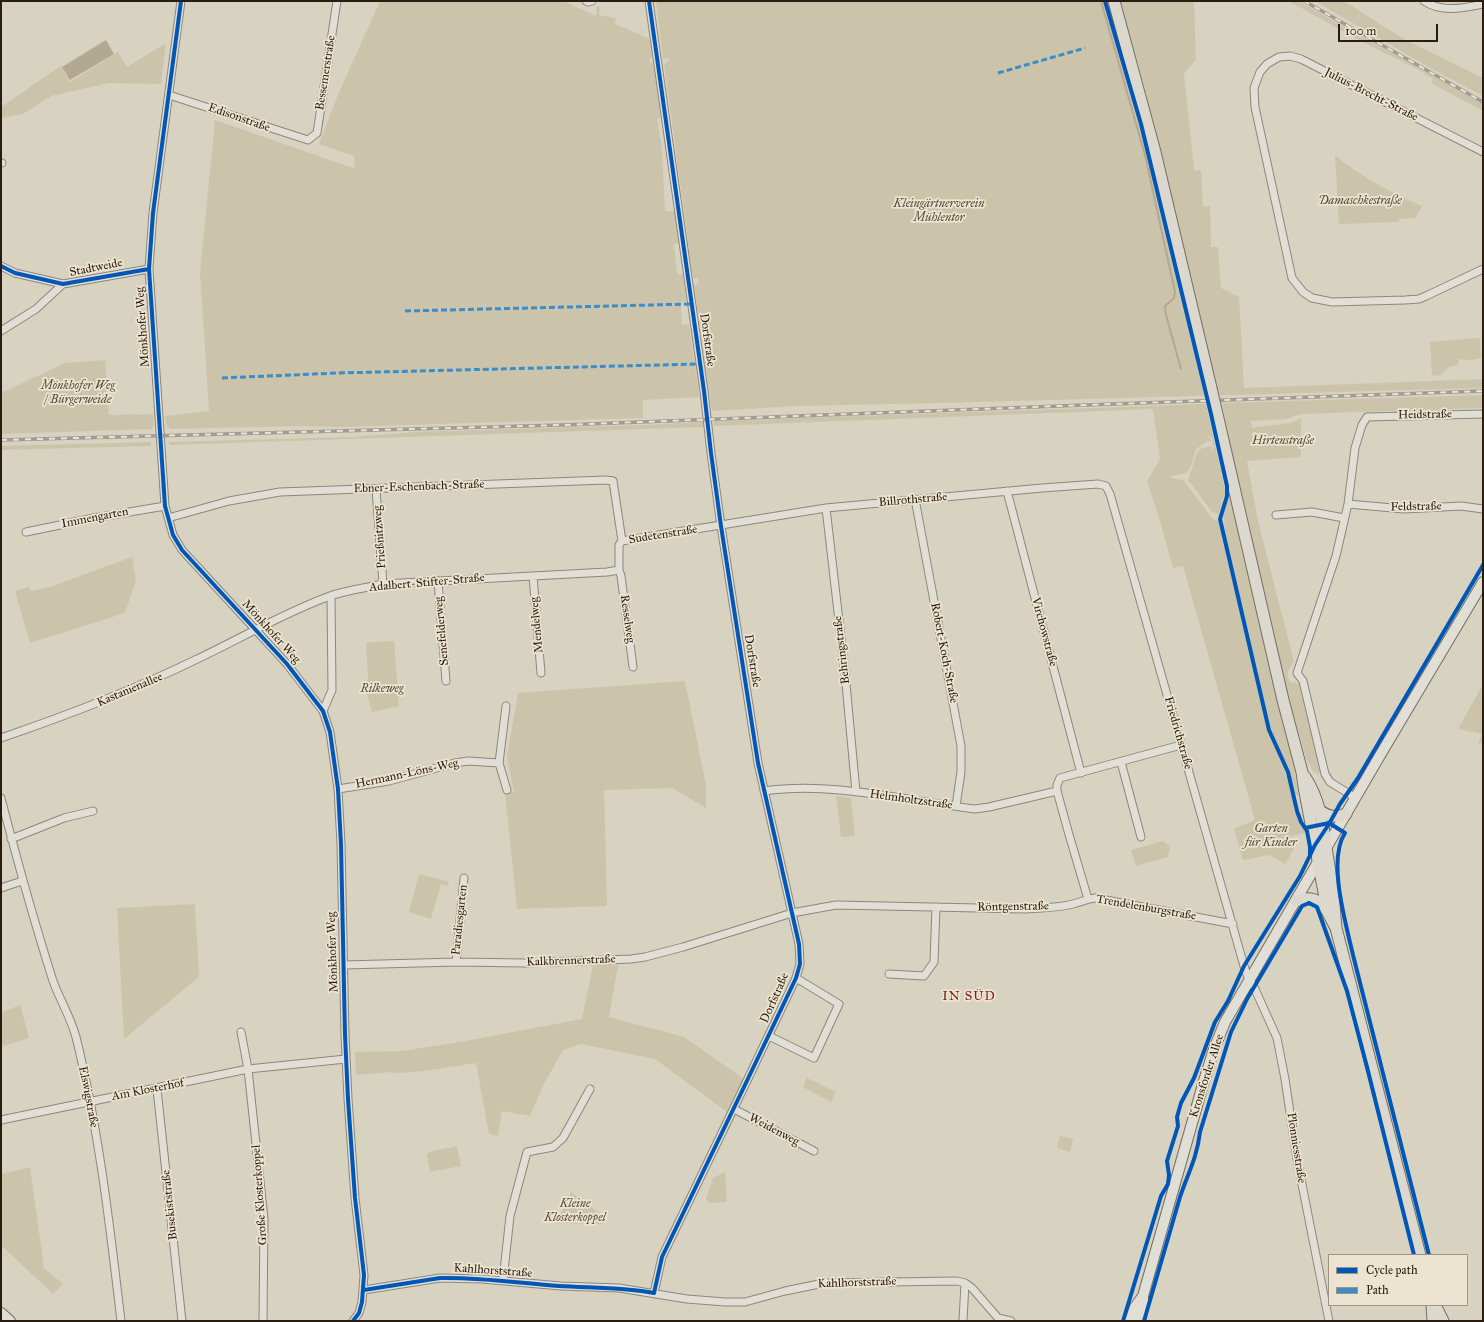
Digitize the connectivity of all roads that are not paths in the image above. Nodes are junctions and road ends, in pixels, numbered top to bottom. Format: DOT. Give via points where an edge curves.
graph roads {
  1 [pos="181,1"];
  2 [pos="338,1"];
  3 [pos="586,1"];
  4 [pos="592,1"];
  5 [pos="649,1"];
  6 [pos="1114,1"];
  7 [pos="1424,1"];
  8 [pos="1483,4"];
  9 [pos="170,95"];
  10 [pos="308,140"];
  11 [pos="1483,152"];
  12 [pos="1,266"];
  13 [pos="149,269"];
  14 [pos="1483,269"];
  15 [pos="63,284"];
  16 [pos="1,331"];
  17 [pos="1483,414"];
  18 [pos="1106,486"];
  19 [pos="376,489"];
  20 [pos="1007,491"];
  21 [pos="915,499"];
  22 [pos="1348,504"];
  23 [pos="165,506"];
  24 [pos="826,508"];
  25 [pos="1483,509"];
  26 [pos="1276,515"];
  27 [pos="168,518"];
  28 [pos="1344,518"];
  29 [pos="721,526"];
  30 [pos="26,532"];
  31 [pos="622,541"];
  32 [pos="619,570"];
  33 [pos="533,576"];
  34 [pos="438,581"];
  35 [pos="1483,582"];
  36 [pos="383,584"];
  37 [pos="331,596"];
  38 [pos="255,630"];
  39 [pos="633,667"];
  40 [pos="541,673"];
  41 [pos="446,681"];
  42 [pos="506,706"];
  43 [pos="322,711"];
  44 [pos="1,738"];
  45 [pos="1181,745"];
  46 [pos="1121,762"];
  47 [pos="499,763"];
  48 [pos="1302,772"];
  49 [pos="1081,773"];
  50 [pos="338,789"];
  51 [pos="507,790"];
  52 [pos="764,791"];
  53 [pos="1058,791"];
  54 [pos="856,792"];
  55 [pos="1,798"];
  56 [pos="1356,798"];
  57 [pos="956,806"];
  58 [pos="1319,810"];
  59 [pos="93,811"];
  60 [pos="1346,814"];
  61 [pos="1141,837"];
  62 [pos="12,838"];
  63 [pos="1326,848"];
  64 [pos="1318,862"];
  65 [pos="464,878"];
  66 [pos="22,881"];
  67 [pos="1,888"];
  68 [pos="1088,899"];
  69 [pos="1296,900"];
  70 [pos="936,907"];
  71 [pos="792,913"];
  72 [pos="1328,913"];
  73 [pos="1233,924"];
  74 [pos="1336,928"];
  75 [pos="456,962"];
  76 [pos="344,965"];
  77 [pos="889,974"];
  78 [pos="796,978"];
  79 [pos="1249,980"];
  80 [pos="241,1032"];
  81 [pos="769,1036"];
  82 [pos="346,1059"];
  83 [pos="248,1069"];
  84 [pos="157,1088"];
  85 [pos="590,1089"];
  86 [pos="90,1101"];
  87 [pos="734,1109"];
  88 [pos="1,1120"];
  89 [pos="814,1151"];
  90 [pos="1420,1254"];
  91 [pos="503,1280"];
  92 [pos="965,1283"];
  93 [pos="364,1290"];
  94 [pos="654,1293"];
  95 [pos="1143,1296"];
  96 [pos="1432,1306"];
  97 [pos="1436,1306"];
  98 [pos="1,1313"];
  99 [pos="10,1321"];
  100 [pos="121,1321"];
  101 [pos="182,1321"];
  102 [pos="263,1321"];
  103 [pos="353,1321"];
  104 [pos="963,1321"];
  105 [pos="1011,1321"];
  106 [pos="1130,1321"];
  107 [pos="1140,1321"];
  108 [pos="1329,1321"];
  109 [pos="1432,1321"];
  110 [pos="1443,1321"];
  1 -- 9 [label="street, Mönkhofer Weg"];
  2 -- 10 [label="street, Bessemerstraße" via="317,133"];
  3 -- 4 [label="street"];
  5 -- 29 [label="street, Dorfstraße"];
  6 -- 48 [label="main road, bridge" via="1155,152"];
  7 -- 8 [label="street" via="1437,8 1450,9"];
  9 -- 10 [label="street, Edisonstraße"];
  9 -- 13 [label="street, Mönkhofer Weg" via="153,213"];
  11 -- 14 [label="street, Julius-Brecht-Straße" via="1301,59 1290,56 1267,64 1260,72 1254,88 1255,107 1292,278 1303,292 1312,298 1332,302 1419,299"];
  12 -- 15 [label="street, Stadtweide" via="15,273"];
  13 -- 15 [label="street, Stadtweide"];
  13 -- 23 [label="street, Mönkhofer Weg"];
  15 -- 16 [label="street" via="36,309"];
  17 -- 22 [label="street, Heidstraße" via="1367,417 1355,448"];
  18 -- 20 [label="street, Billrothstraße" via="1098,484"];
  18 -- 45 [label="street, Friedrichstraße"];
  19 -- 27 [label="street, Ebner-Eschenbach-Straße" via="280,492 229,501"];
  19 -- 31 [label="street, Ebner-Eschenbach-Straße" via="613,481"];
  19 -- 36 [label="street, Prießnitzweg"];
  20 -- 21 [label="street, Billrothstraße"];
  20 -- 49 [label="street, Virchowstraße"];
  21 -- 24 [label="street, Billrothstraße"];
  21 -- 57 [label="street, Robert-Koch-Straße" via="961,746 961,772"];
  22 -- 25 [label="street, Feldstraße" via="1404,509 1461,506"];
  22 -- 28 [label="street"];
  23 -- 27 [label="street, Mönkhofer Weg"];
  23 -- 30 [label="street, Immengarten"];
  24 -- 29 [label="street, Billrothstraße"];
  24 -- 54 [label="street, Behringstraße"];
  26 -- 28 [label="street" via="1312,512"];
  27 -- 38 [label="street, Mönkhofer Weg" via="173,535 182,550"];
  28 -- 56 [label="street" via="1330,576 1297,673 1303,681 1325,774 1330,782"];
  29 -- 31 [label="street, Sudetenstraße"];
  29 -- 52 [label="street, Dorfstraße"];
  31 -- 32 [label="street, Sudetenstraße" via="619,545"];
  32 -- 33 [label="street, Adalbert-Stifter-Straße"];
  32 -- 39 [label="street, Resselweg"];
  33 -- 34 [label="street, Adalbert-Stifter-Straße"];
  33 -- 40 [label="street, Mendelweg"];
  34 -- 36 [label="street, Adalbert-Stifter-Straße"];
  34 -- 41 [label="street, Senefelderweg"];
  35 -- 56 [label="main road, Kronsforder Allee"];
  36 -- 37 [label="street, Adalbert-Stifter-Straße"];
  37 -- 38 [label="street, Adalbert-Stifter-Straße" via="288,613"];
  37 -- 43 [label="street" via="332,690"];
  38 -- 43 [label="street, Mönkhofer Weg" via="287,664"];
  38 -- 44 [label="street, Kastanienallee" via="107,700"];
  42 -- 47 [label="street"];
  43 -- 50 [label="street, Mönkhofer Weg" via="330,732"];
  45 -- 46 [label="street"];
  45 -- 73 [label="street, Friedrichstraße"];
  46 -- 49 [label="street"];
  46 -- 61 [label="street"];
  47 -- 50 [label="street, Hermann-Löns-Weg" via="455,763 389,781"];
  47 -- 51 [label="street"];
  48 -- 58 [label="main road"];
  48 -- 64 [label="main road"];
  49 -- 53 [label="street, Trendelenburgstraße" via="1060,778"];
  50 -- 76 [label="street, Mönkhofer Weg"];
  52 -- 54 [label="street, Helmholtzstraße" via="810,788"];
  52 -- 71 [label="street, Dorfstraße"];
  53 -- 57 [label="street, Helmholtzstraße" via="976,809"];
  53 -- 68 [label="street, Trendelenburgstraße"];
  54 -- 57 [label="street, Helmholtzstraße"];
  55 -- 62 [label="street, Elswigstraße"];
  56 -- 60 [label="main road, Kronsforder Allee"];
  58 -- 60 [label="main road" via="1334,817"];
  58 -- 63 [label="main road"];
  59 -- 62 [label="street" via="64,818"];
  60 -- 63 [label="main road, Kronsforder Allee"];
  62 -- 66 [label="street, Elswigstraße"];
  63 -- 64 [label="main road, Kronsforder Allee"];
  63 -- 74 [label="main road"];
  64 -- 69 [label="main road, Kronsforder Allee"];
  64 -- 72 [label="main road"];
  65 -- 75 [label="street, Paradiesgarten"];
  66 -- 67 [label="street"];
  66 -- 86 [label="street, Elswigstraße" via="54,983 76,1036"];
  68 -- 70 [label="street, Röntgenstraße" via="1050,908"];
  68 -- 73 [label="street, Trendelenburgstraße" via="1095,898"];
  69 -- 72 [label="main road" via="1311,898 1324,906"];
  69 -- 79 [label="main road, Kronsforder Allee"];
  70 -- 71 [label="street, Röntgenstraße" via="836,905"];
  70 -- 77 [label="street" via="934,962 924,976"];
  71 -- 75 [label="street, Kalkbrennerstraße" via="645,957 525,963"];
  71 -- 78 [label="street, Dorfstraße" via="800,964"];
  72 -- 74 [label="main road"];
  73 -- 79 [label="street, Friedrichstraße"];
  74 -- 90 [label="main road"];
  75 -- 76 [label="street, Kalkbrennerstraße"];
  76 -- 82 [label="street, Mönkhofer Weg"];
  78 -- 81 [label="street, Dorfstraße"];
  78 -- 81 [label="street" via="839,1004 814,1058"];
  79 -- 95 [label="main road, Kronsforder Allee" via="1225,1022 1214,1049"];
  79 -- 108 [label="street, Plönniesstraße" via="1277,1038 1297,1160"];
  80 -- 83 [label="street"];
  81 -- 87 [label="street, Dorfstraße"];
  82 -- 83 [label="street, Am Klosterhof"];
  82 -- 93 [label="street, Mönkhofer Weg" via="352,1165"];
  83 -- 84 [label="street, Am Klosterhof"];
  83 -- 102 [label="street, Große Klosterkoppel" via="264,1222"];
  84 -- 86 [label="street, Am Klosterhof"];
  84 -- 101 [label="street, Busekiststraße"];
  85 -- 91 [label="street" via="563,1138 553,1146 527,1152 510,1216"];
  86 -- 88 [label="street, Am Klosterhof"];
  86 -- 100 [label="street, Elswigstraße" via="107,1207"];
  87 -- 89 [label="street, Weidenweg"];
  87 -- 94 [label="street, Dorfstraße" via="662,1257"];
  91 -- 93 [label="street, Kahlhorststraße" via="440,1278"];
  91 -- 94 [label="street, Kahlhorststraße"];
  92 -- 94 [label="street, Kahlhorststraße" via="824,1282 745,1302 704,1301"];
  92 -- 104 [label="street"];
  92 -- 105 [label="street" via="998,1318"];
  93 -- 103 [label="street" via="359,1312"];
  95 -- 106 [label="main road, Kronsforder Allee" via="1135,1307"];
  95 -- 107 [label="main road, Kronsforder Allee"];
  96 -- 109 [label="main road"];
  97 -- 110 [label="main road"];
  98 -- 99 [label="main road"];
}
